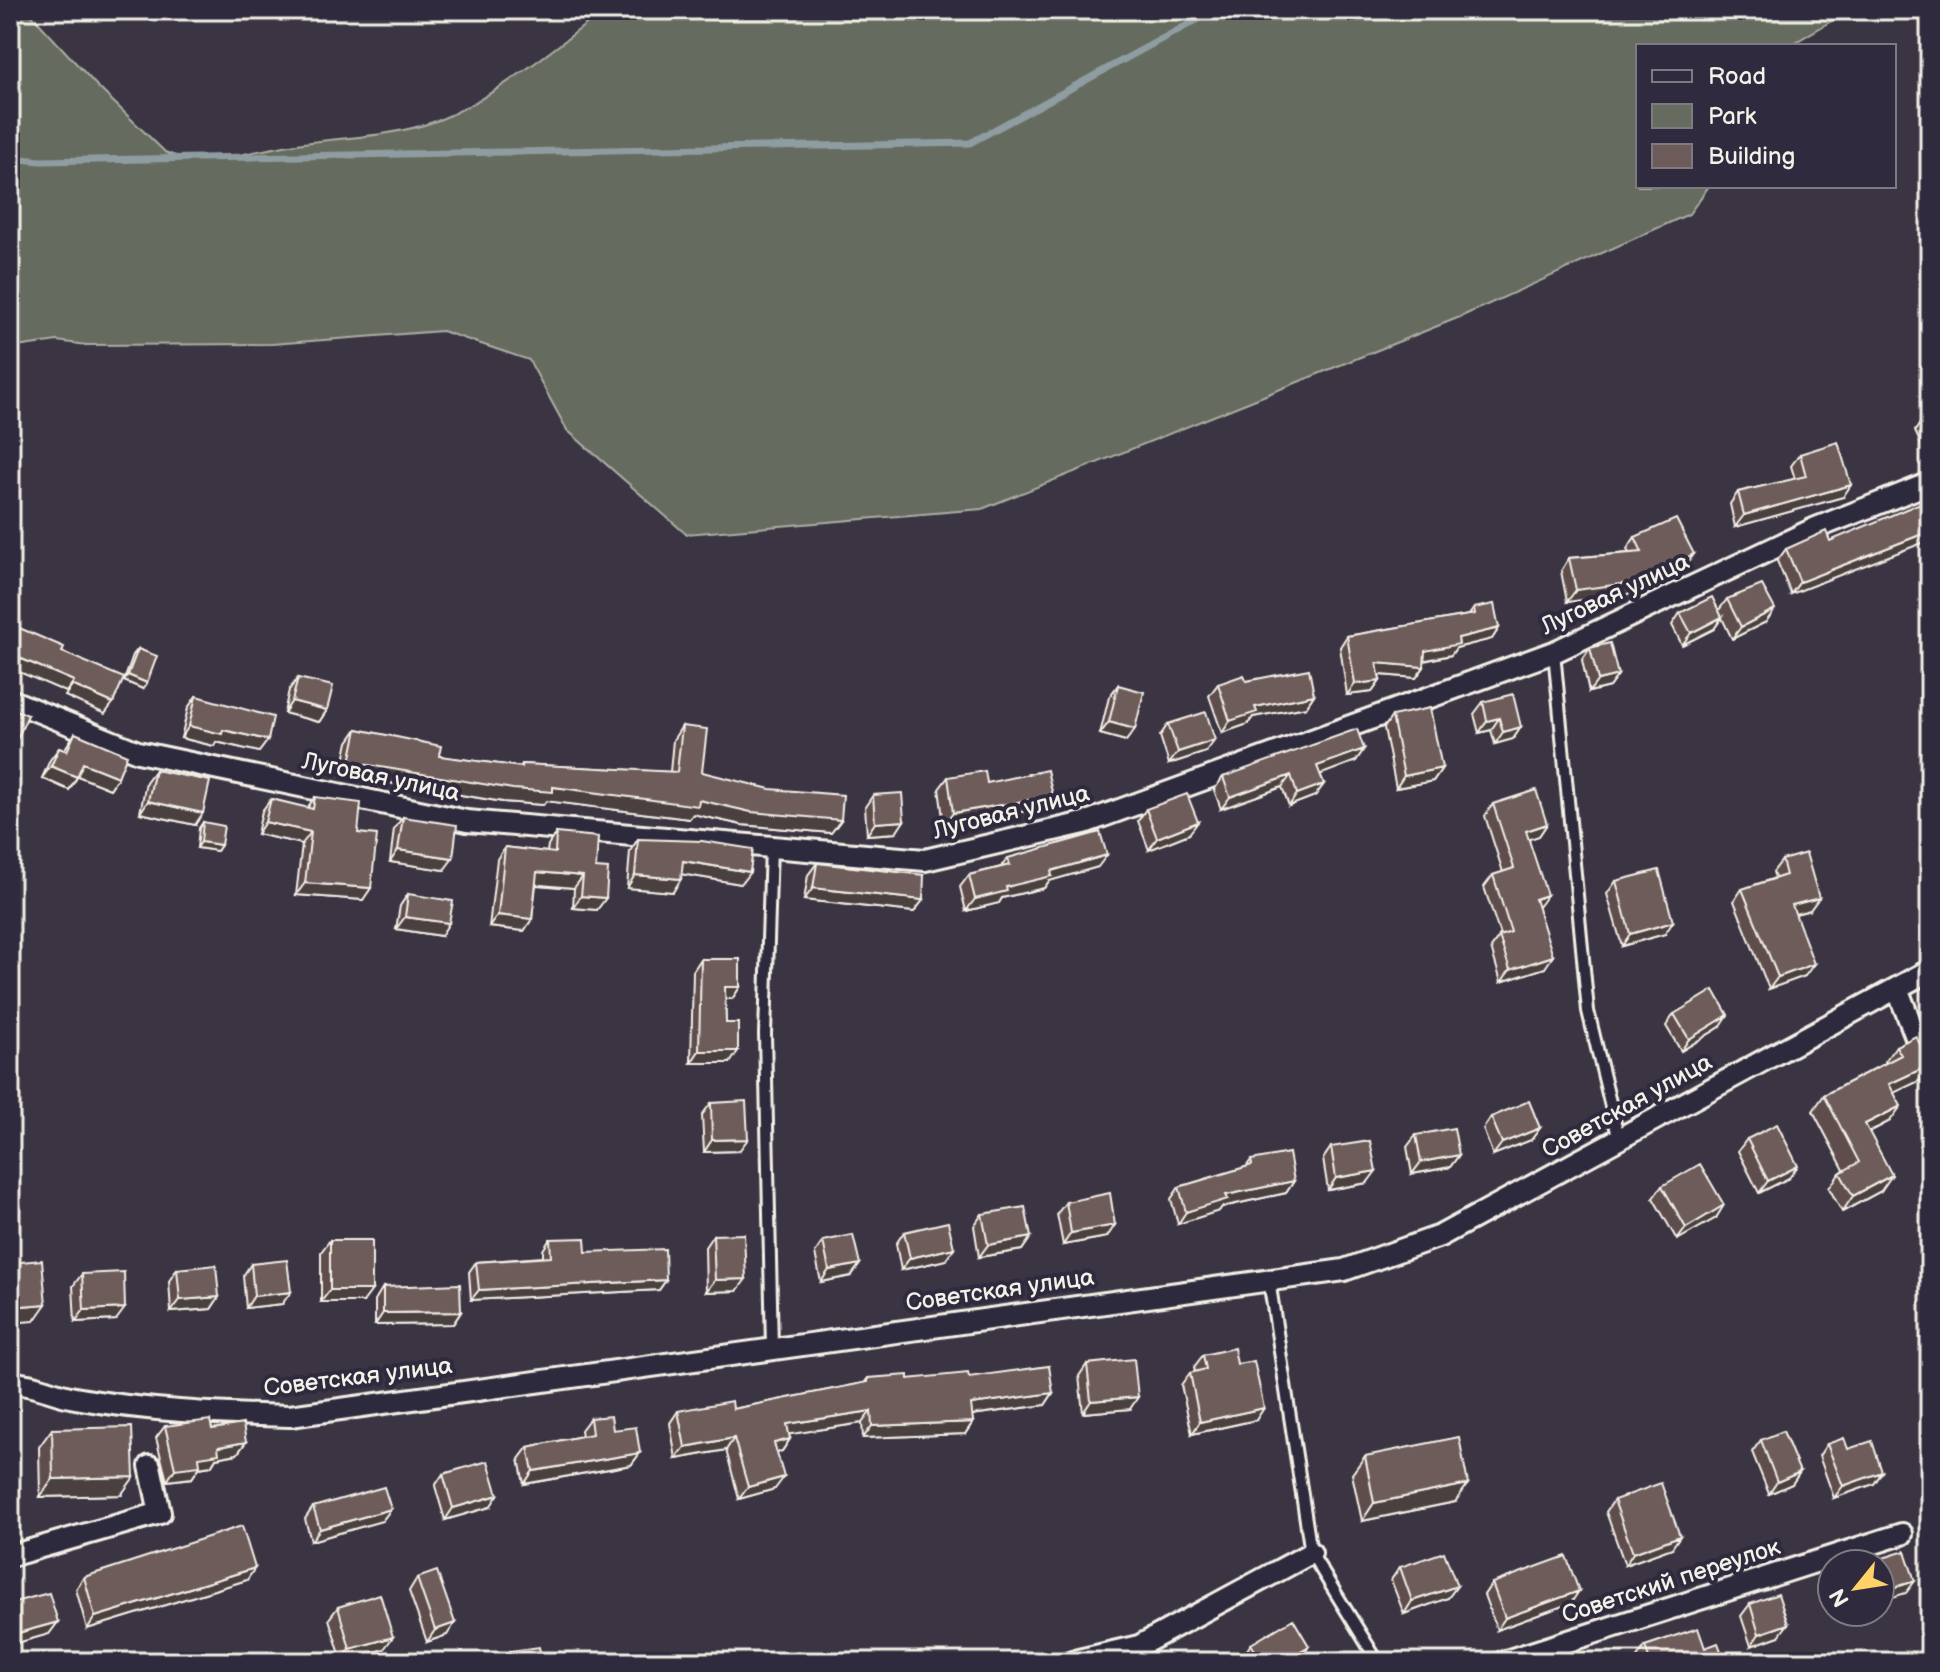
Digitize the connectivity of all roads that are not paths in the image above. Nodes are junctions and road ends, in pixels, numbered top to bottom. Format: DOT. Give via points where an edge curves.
graph roads {
  1 [pos="1930,483"];
  2 [pos="1554,652"];
  3 [pos="10,700"];
  4 [pos="771,847"];
  5 [pos="1930,970"];
  6 [pos="1897,988"];
  7 [pos="1930,1073"];
  8 [pos="1619,1140"];
  9 [pos="1269,1280"];
  10 [pos="772,1347"];
  11 [pos="10,1383"];
  12 [pos="150,1466"];
  13 [pos="1902,1534"];
  14 [pos="1311,1553"];
  15 [pos="10,1556"];
  16 [pos="1070,1662"];
  17 [pos="1378,1662"];
  18 [pos="1503,1662"];
  1 -- 2 [label="street, Луговая улица" via="1816,528"];
  2 -- 4 [label="street, Луговая улица" via="1084,823 925,860"];
  2 -- 8 [label="lane" via="1588,1011"];
  3 -- 4 [label="street, Луговая улица" via="138,752 467,821"];
  4 -- 10 [label="lane" via="765,1034"];
  5 -- 6 [label="street, Советская улица"];
  6 -- 7 [label="street"];
  6 -- 8 [label="street, Советская улица"];
  8 -- 9 [label="street, Советская улица" via="1440,1236 1344,1270"];
  9 -- 10 [label="street, Советская улица"];
  9 -- 14 [label="lane"];
  10 -- 11 [label="street, Советская улица" via="290,1416 73,1398 29,1383"];
  12 -- 15 [label="street" via="160,1513"];
  13 -- 18 [label="street, Советский переулок"];
  14 -- 16 [label="street" via="1139,1646"];
  14 -- 17 [label="lane"];
}
